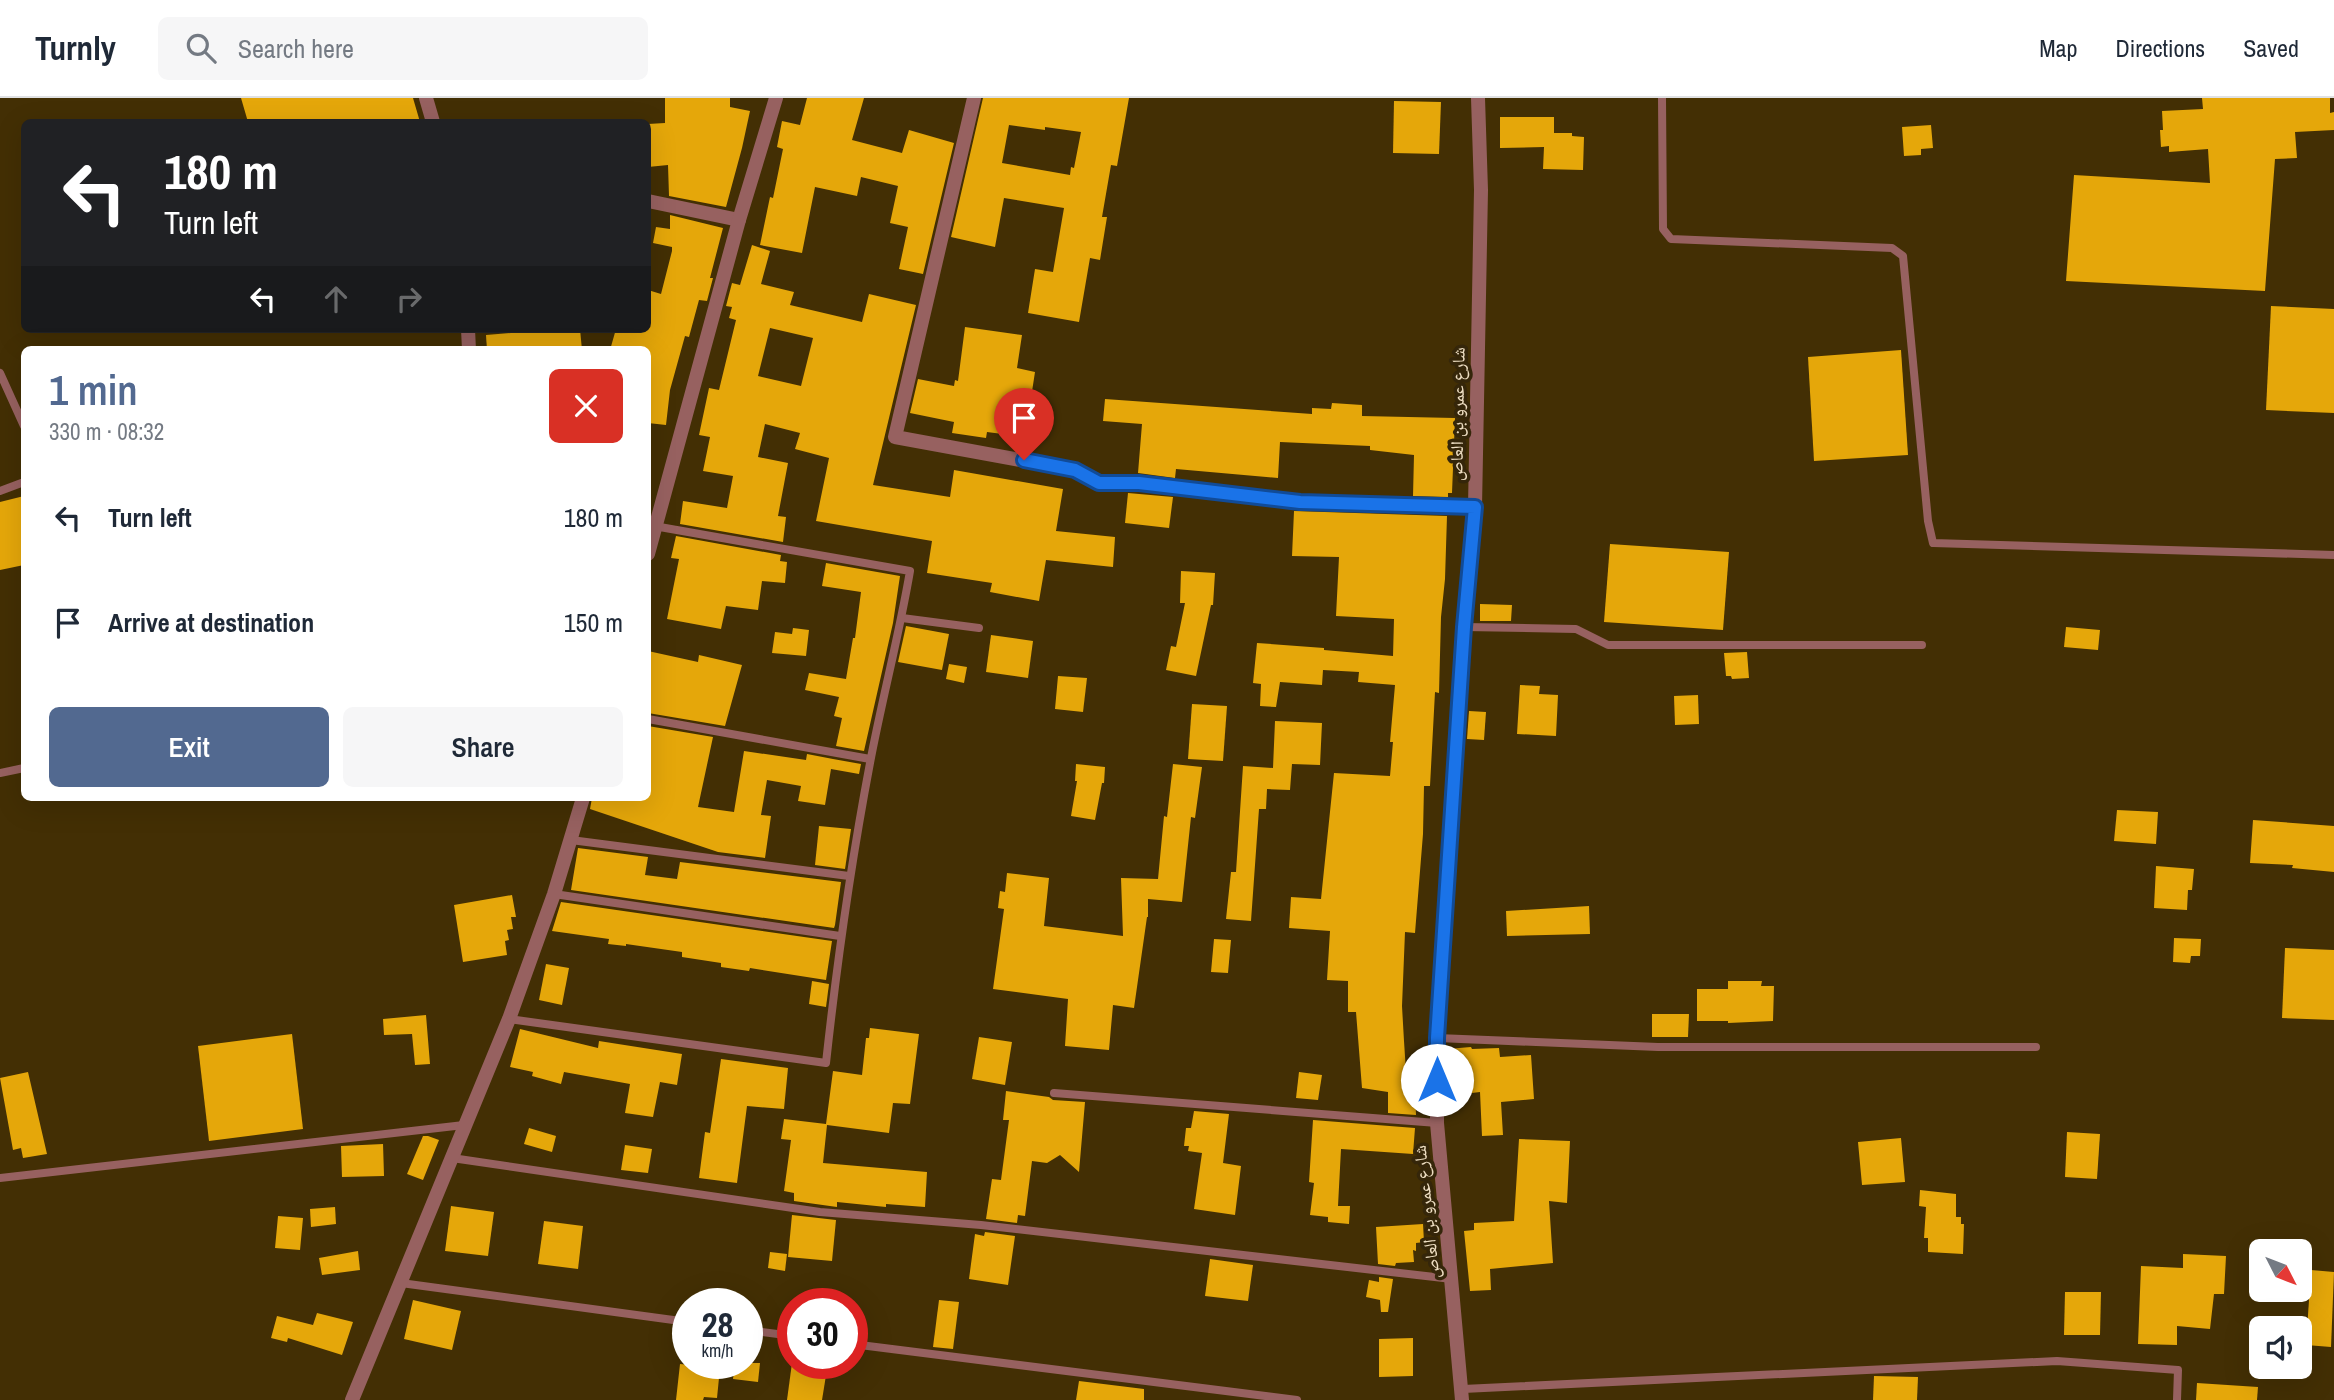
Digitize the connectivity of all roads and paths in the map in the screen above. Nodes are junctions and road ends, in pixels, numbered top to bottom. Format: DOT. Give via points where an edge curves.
graph roads {
  1 [pos="426,98"];
  2 [pos="776,98"];
  3 [pos="974,98"];
  4 [pos="1478,98"];
  5 [pos="1662,98"];
  6 [pos="432,119"];
  7 [pos="651,202"];
  8 [pos="739,220"];
  9 [pos="0,373"];
  10 [pos="21,419"];
  11 [pos="21,483"];
  12 [pos="0,491"];
  13 [pos="1475,507"];
  14 [pos="654,526"];
  15 [pos="651,540"];
  16 [pos="2334,555"];
  17 [pos="902,618"];
  18 [pos="1464,627"];
  19 [pos="979,628"];
  20 [pos="1922,645"];
  21 [pos="651,720"];
  22 [pos="870,759"];
  23 [pos="21,769"];
  24 [pos="0,773"];
  25 [pos="582,801"];
  26 [pos="571,840"];
  27 [pos="849,876"];
  28 [pos="554,894"];
  29 [pos="840,936"];
  30 [pos="509,1019"];
  31 [pos="1437,1038"];
  32 [pos="2036,1047"];
  33 [pos="1054,1093"];
  34 [pos="1437,1123"];
  35 [pos="464,1125"];
  36 [pos="452,1158"];
  37 [pos="0,1178"];
  38 [pos="1452,1279"];
  39 [pos="401,1283"];
  40 [pos="672,1320"];
  41 [pos="868,1346"];
  42 [pos="1463,1394"];
  43 [pos="352,1400"];
  44 [pos="1297,1400"];
  45 [pos="2177,1400"];
  1 -- 6 [label="street"];
  2 -- 8 [label="street"];
  3 -- 13 [label="street" via="895,437 1075,470 1099,483 1139,483 1300,502"];
  4 -- 13 [label="street, شارع عمرو بن العاص" via="1481,191"];
  5 -- 16 [label="lane" via="1663,229 1671,239 1892,248 1903,256 1933,543"];
  7 -- 8 [label="street"];
  8 -- 14 [label="street"];
  9 -- 10 [label="lane"];
  11 -- 12 [label="lane"];
  13 -- 18 [label="street, شارع عمرو بن العاص"];
  14 -- 15 [label="street"];
  14 -- 17 [label="lane" via="909,571"];
  17 -- 19 [label="lane"];
  17 -- 22 [label="lane"];
  18 -- 20 [label="lane" via="1576,629 1608,645"];
  18 -- 31 [label="street, شارع عمرو بن العاص"];
  21 -- 22 [label="lane"];
  22 -- 27 [label="lane"];
  23 -- 24 [label="lane"];
  25 -- 26 [label="street"];
  26 -- 27 [label="lane"];
  26 -- 28 [label="street"];
  27 -- 29 [label="lane"];
  28 -- 29 [label="lane"];
  28 -- 30 [label="street"];
  29 -- 30 [label="lane" via="826,1063"];
  30 -- 35 [label="street"];
  31 -- 32 [label="lane" via="1658,1047"];
  31 -- 34 [label="street, شارع عمرو بن العاص"];
  33 -- 34 [label="lane"];
  34 -- 38 [label="street, شارع عمرو بن العاص"];
  35 -- 36 [label="street"];
  35 -- 37 [label="lane"];
  36 -- 38 [label="lane" via="820,1212 981,1225"];
  36 -- 39 [label="street"];
  38 -- 42 [label="street, شارع عمرو بن العاص"];
  39 -- 40 [label="lane"];
  39 -- 43 [label="street"];
  41 -- 44 [label="lane"];
  42 -- 45 [label="lane" via="2057,1362 2178,1370"];
}
